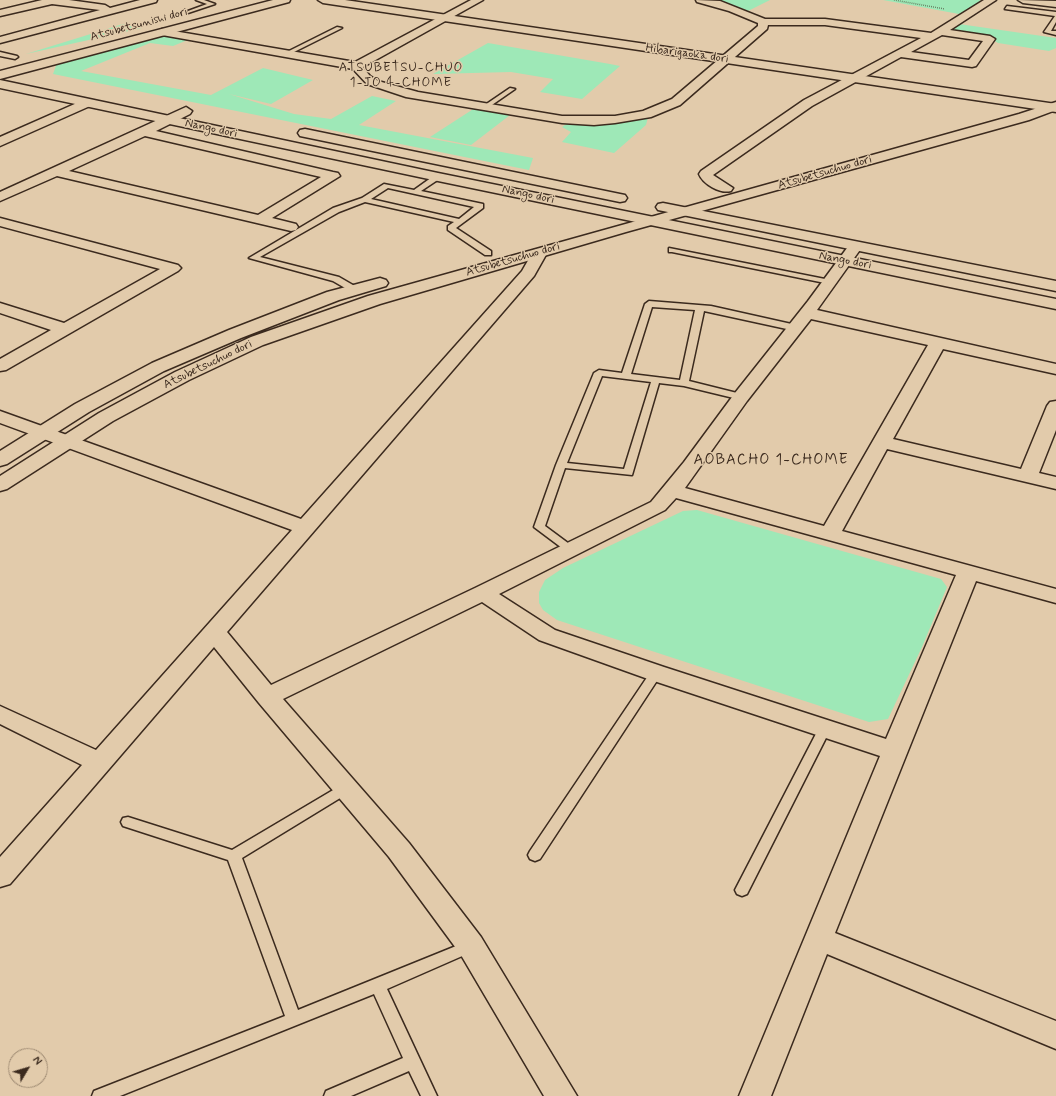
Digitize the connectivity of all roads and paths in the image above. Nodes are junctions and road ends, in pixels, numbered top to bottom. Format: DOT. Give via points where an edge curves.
graph roads {
  1 [pos="46,0"];
  2 [pos="50,0"];
  3 [pos="152,0"];
  4 [pos="199,0"];
  5 [pos="285,0"];
  6 [pos="323,0"];
  7 [pos="478,0"];
  8 [pos="701,0"];
  9 [pos="894,0"];
  10 [pos="991,0"];
  11 [pos="1023,0"];
  12 [pos="1056,4"];
  13 [pos="1007,8"];
  14 [pos="115,10"];
  15 [pos="190,12"];
  16 [pos="0,13"];
  17 [pos="971,14"];
  18 [pos="1056,14"];
  19 [pos="1056,17"];
  20 [pos="445,18"];
  21 [pos="763,22"];
  22 [pos="339,28"];
  23 [pos="162,32"];
  24 [pos="1056,33"];
  25 [pos="935,34"];
  26 [pos="0,40"];
  27 [pos="0,54"];
  28 [pos="286,54"];
  29 [pos="901,54"];
  30 [pos="15,57"];
  31 [pos="725,60"];
  32 [pos="357,66"];
  33 [pos="2,76"];
  34 [pos="851,79"];
  35 [pos="512,89"];
  36 [pos="1056,94"];
  37 [pos="86,103"];
  38 [pos="1026,104"];
  39 [pos="487,106"];
  40 [pos="1055,107"];
  41 [pos="186,110"];
  42 [pos="202,114"];
  43 [pos="167,120"];
  44 [pos="295,131"];
  45 [pos="144,132"];
  46 [pos="0,142"];
  47 [pos="56,172"];
  48 [pos="438,177"];
  49 [pos="726,188"];
  50 [pos="415,192"];
  51 [pos="0,197"];
  52 [pos="365,200"];
  53 [pos="634,201"];
  54 [pos="652,210"];
  55 [pos="683,211"];
  56 [pos="622,214"];
  57 [pos="261,220"];
  58 [pos="459,221"];
  59 [pos="0,222"];
  60 [pos="291,226"];
  61 [pos="672,250"];
  62 [pos="539,252"];
  63 [pos="488,253"];
  64 [pos="850,254"];
  65 [pos="830,282"];
  66 [pos="1056,286"];
  67 [pos="355,290"];
  68 [pos="1056,304"];
  69 [pos="0,308"];
  70 [pos="700,308"];
  71 [pos="802,321"];
  72 [pos="65,329"];
  73 [pos="938,343"];
  74 [pos="0,366"];
  75 [pos="1056,369"];
  76 [pos="626,376"];
  77 [pos="656,380"];
  78 [pos="684,383"];
  79 [pos="742,397"];
  80 [pos="1056,406"];
  81 [pos="0,417"];
  82 [pos="42,433"];
  83 [pos="67,442"];
  84 [pos="881,442"];
  85 [pos="0,460"];
  86 [pos="561,465"];
  87 [pos="1028,477"];
  88 [pos="1056,483"];
  89 [pos="0,485"];
  90 [pos="673,491"];
  91 [pos="307,528"];
  92 [pos="830,533"];
  93 [pos="570,549"];
  94 [pos="968,573"];
  95 [pos="483,593"];
  96 [pos="1056,596"];
  97 [pos="216,632"];
  98 [pos="656,673"];
  99 [pos="267,697"];
  100 [pos="0,714"];
  101 [pos="825,728"];
  102 [pos="894,750"];
  103 [pos="100,763"];
  104 [pos="345,788"];
  105 [pos="128,822"];
  106 [pos="535,855"];
  107 [pos="234,856"];
  108 [pos="0,876"];
  109 [pos="742,890"];
  110 [pos="820,939"];
  111 [pos="471,946"];
  112 [pos="378,986"];
  113 [pos="294,1020"];
  114 [pos="1056,1035"];
  115 [pos="414,1061"];
  116 [pos="100,1096"];
  117 [pos="332,1096"];
  118 [pos="430,1096"];
  119 [pos="561,1096"];
  120 [pos="755,1096"];
  1 -- 2 [label="street"];
  2 -- 14 [label="street"];
  2 -- 16 [label="street"];
  3 -- 14 [label="street"];
  4 -- 15 [label="lane" via="212,4"];
  5 -- 23 [label="street, Atsubetsunishi dori"];
  6 -- 20 [label="street, Hibarigaoka dori"];
  7 -- 20 [label="street"];
  8 -- 21 [label="street" via="716,3"];
  9 -- 17 [label="path"];
  10 -- 17 [label="street"];
  11 -- 12 [label="street"];
  13 -- 18 [label="lane"];
  14 -- 26 [label="street"];
  17 -- 25 [label="street"];
  19 -- 24 [label="lane" via="1047,32"];
  20 -- 31 [label="street, Hibarigaoka dori"];
  20 -- 32 [label="street"];
  21 -- 25 [label="street" via="825,22"];
  21 -- 31 [label="street" via="763,27"];
  22 -- 28 [label="lane"];
  23 -- 28 [label="street"];
  23 -- 33 [label="street, Atsubetsunishi dori"];
  25 -- 29 [label="street"];
  25 -- 29 [label="street" via="990,39 972,64"];
  27 -- 30 [label="lane"];
  28 -- 32 [label="street"];
  29 -- 34 [label="street"];
  31 -- 34 [label="street, Hibarigaoka dori"];
  31 -- 39 [label="street" via="676,102 643,116 594,121 569,120"];
  32 -- 39 [label="street" via="371,83 388,89"];
  33 -- 37 [label="street, Nango dori"];
  33 -- 41 [label="street, Nango dori"];
  34 -- 38 [label="street, Hibarigaoka dori"];
  34 -- 49 [label="street" via="808,103 706,174 708,178"];
  35 -- 39 [label="lane"];
  36 -- 38 [label="street, Atsubetsuchuo dori"];
  37 -- 43 [label="street, Nango dori"];
  37 -- 46 [label="street"];
  38 -- 40 [label="street, Hibarigaoka dori"];
  38 -- 49 [label="street, Atsubetsuchuo dori"];
  40 -- 55 [label="street, Atsubetsuchuo dori" via="817,176"];
  41 -- 42 [label="street, Nango dori"];
  41 -- 43 [label="street"];
  43 -- 45 [label="street"];
  43 -- 48 [label="street, Nango dori"];
  44 -- 53 [label="street, Nango dori"];
  45 -- 47 [label="street"];
  45 -- 57 [label="street" via="333,176"];
  47 -- 51 [label="street"];
  47 -- 57 [label="street"];
  48 -- 50 [label="lane"];
  48 -- 56 [label="street, Nango dori"];
  49 -- 54 [label="street, Atsubetsuchuo dori"];
  50 -- 52 [label="lane" via="387,186"];
  50 -- 58 [label="lane" via="480,206"];
  52 -- 58 [label="lane"];
  52 -- 67 [label="lane" via="336,210 253,258 336,279"];
  54 -- 55 [label="street, Nango dori"];
  54 -- 56 [label="street, Atsubetsuchuo dori"];
  54 -- 62 [label="street, Atsubetsuchuo dori"];
  54 -- 64 [label="street, Nango dori"];
  55 -- 64 [label="street, Nango dori"];
  56 -- 63 [label="street, Atsubetsuchuo dori"];
  57 -- 60 [label="street"];
  58 -- 63 [label="lane" via="451,228"];
  59 -- 72 [label="street" via="173,268"];
  61 -- 65 [label="lane"];
  62 -- 83 [label="street, Atsubetsuchuo dori" via="374,300 257,341 182,376 106,417"];
  62 -- 91 [label="street" via="529,273"];
  63 -- 67 [label="street, Atsubetsuchuo dori"];
  64 -- 65 [label="street"];
  64 -- 66 [label="street, Nango dori"];
  64 -- 68 [label="street, Nango dori"];
  65 -- 71 [label="street"];
  67 -- 82 [label="street, Atsubetsuchuo dori" via="234,334 158,367"];
  69 -- 72 [label="street"];
  70 -- 71 [label="lane"];
  70 -- 76 [label="lane" via="649,304"];
  70 -- 78 [label="lane"];
  71 -- 73 [label="street"];
  71 -- 79 [label="street"];
  72 -- 74 [label="street"];
  73 -- 75 [label="street"];
  73 -- 84 [label="street"];
  76 -- 77 [label="lane"];
  76 -- 86 [label="lane" via="599,373"];
  77 -- 78 [label="lane"];
  77 -- 86 [label="lane" via="628,473"];
  78 -- 79 [label="lane"];
  79 -- 90 [label="street"];
  80 -- 87 [label="street"];
  81 -- 82 [label="street"];
  82 -- 83 [label="street"];
  82 -- 85 [label="street, Atsubetsuchuo dori"];
  83 -- 89 [label="street, Atsubetsuchuo dori"];
  83 -- 91 [label="street"];
  84 -- 87 [label="street"];
  84 -- 92 [label="street"];
  86 -- 93 [label="lane" via="540,526"];
  87 -- 88 [label="street"];
  90 -- 92 [label="street"];
  90 -- 93 [label="street" via="658,506"];
  91 -- 97 [label="street"];
  92 -- 94 [label="street"];
  93 -- 95 [label="street"];
  94 -- 96 [label="street"];
  94 -- 102 [label="street"];
  95 -- 98 [label="street" via="547,635"];
  95 -- 99 [label="street"];
  97 -- 99 [label="street"];
  97 -- 103 [label="street"];
  98 -- 101 [label="street"];
  98 -- 106 [label="lane"];
  99 -- 104 [label="street"];
  100 -- 103 [label="street"];
  101 -- 102 [label="street"];
  101 -- 109 [label="lane"];
  102 -- 110 [label="street"];
  103 -- 108 [label="street"];
  104 -- 107 [label="lane"];
  104 -- 111 [label="street" via="399,850"];
  105 -- 107 [label="lane"];
  107 -- 113 [label="lane"];
  110 -- 114 [label="street"];
  110 -- 120 [label="street"];
  111 -- 112 [label="lane"];
  111 -- 119 [label="street"];
  112 -- 113 [label="lane"];
  112 -- 115 [label="lane"];
  113 -- 116 [label="lane"];
  115 -- 117 [label="lane"];
  115 -- 118 [label="lane"];
}
